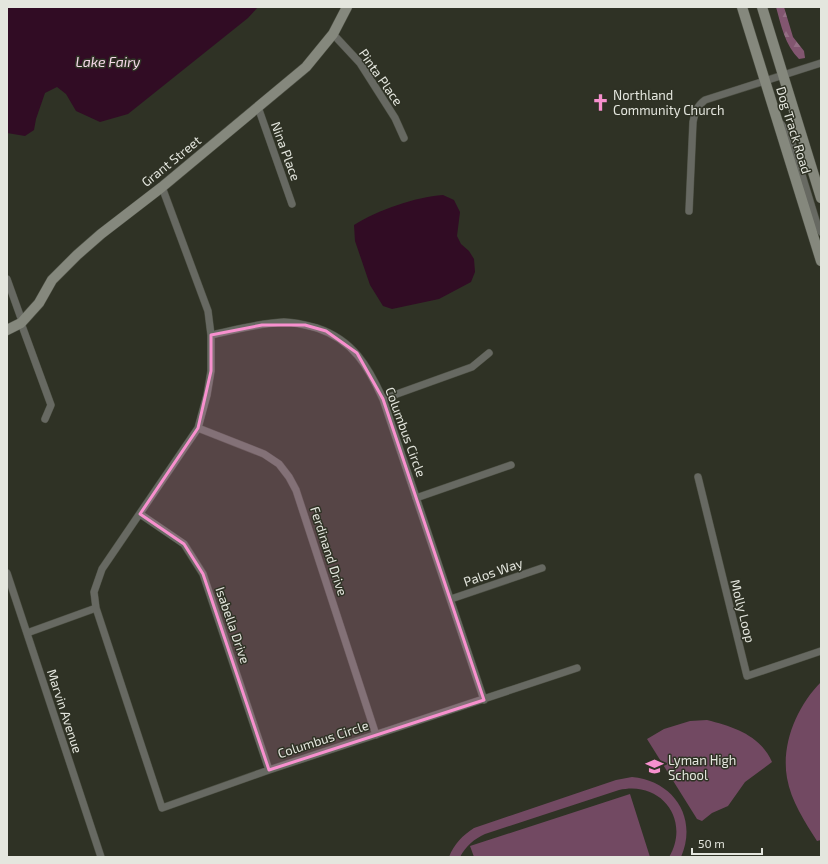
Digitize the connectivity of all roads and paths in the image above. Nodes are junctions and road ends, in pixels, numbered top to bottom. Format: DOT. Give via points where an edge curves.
graph roads {
  1 [pos="347,7"];
  2 [pos="742,7"];
  3 [pos="762,7"];
  4 [pos="333,34"];
  5 [pos="821,63"];
  6 [pos="783,76"];
  7 [pos="766,81"];
  8 [pos="258,107"];
  9 [pos="776,115"];
  10 [pos="404,138"];
  11 [pos="162,187"];
  12 [pos="821,198"];
  13 [pos="292,204"];
  14 [pos="689,211"];
  15 [pos="821,232"];
  16 [pos="819,249"];
  17 [pos="821,261"];
  18 [pos="7,279"];
  19 [pos="22,322"];
  20 [pos="7,330"];
  21 [pos="211,335"];
  22 [pos="489,353"];
  23 [pos="383,399"];
  24 [pos="45,419"];
  25 [pos="198,428"];
  26 [pos="511,465"];
  27 [pos="698,476"];
  28 [pos="416,498"];
  29 [pos="140,514"];
  30 [pos="542,568"];
  31 [pos="7,573"];
  32 [pos="451,599"];
  33 [pos="96,608"];
  34 [pos="27,632"];
  35 [pos="821,651"];
  36 [pos="577,668"];
  37 [pos="484,700"];
  38 [pos="376,735"];
  39 [pos="269,770"];
  40 [pos="100,857"];
  1 -- 4 [label="street, Grant Street"];
  2 -- 7 [label="street, Dog Track Road"];
  3 -- 6 [label="street, Dog Track Road"];
  4 -- 8 [label="street, Grant Street" via="306,67"];
  4 -- 10 [label="street, Pinta Place" via="360,63 395,118"];
  5 -- 6 [label="street"];
  6 -- 7 [label="street"];
  6 -- 12 [label="street, Dog Track Road"];
  7 -- 9 [label="street, Dog Track Road"];
  7 -- 14 [label="street" via="705,100 697,108 693,122"];
  8 -- 11 [label="street, Grant Street"];
  8 -- 13 [label="street, Nina Place"];
  9 -- 15 [label="street" via="791,139"];
  9 -- 16 [label="street, Dog Track Road"];
  11 -- 19 [label="street, Grant Street" via="106,229 77,255 52,280 39,303"];
  11 -- 21 [label="street, Columbus Circle" via="208,311"];
  16 -- 17 [label="street, Dog Track Road"];
  18 -- 19 [label="street"];
  19 -- 20 [label="street, Grant Street"];
  19 -- 24 [label="street" via="51,405"];
  21 -- 23 [label="street, Columbus Circle" via="284,322 326,331 357,353"];
  21 -- 25 [label="street, Columbus Circle" via="211,371"];
  22 -- 23 [label="street" via="472,368"];
  23 -- 28 [label="street, Columbus Circle"];
  25 -- 29 [label="street, Columbus Circle"];
  25 -- 38 [label="street, Ferdinand Drive" via="264,454 279,464 289,477 296,490"];
  26 -- 28 [label="street"];
  27 -- 35 [label="street, Molly Loop" via="747,676"];
  28 -- 32 [label="street, Columbus Circle"];
  29 -- 33 [label="street, Columbus Circle" via="102,570 94,592"];
  29 -- 39 [label="street, Isabella Drive" via="184,544 204,574"];
  30 -- 32 [label="street, Palos Way"];
  31 -- 34 [label="street, Marvin Avenue"];
  32 -- 37 [label="street, Columbus Circle"];
  33 -- 34 [label="street"];
  33 -- 39 [label="street, Columbus Circle" via="162,808"];
  34 -- 40 [label="street, Marvin Avenue"];
  36 -- 37 [label="street"];
  37 -- 38 [label="street, Columbus Circle"];
  38 -- 39 [label="street, Columbus Circle"];
}
